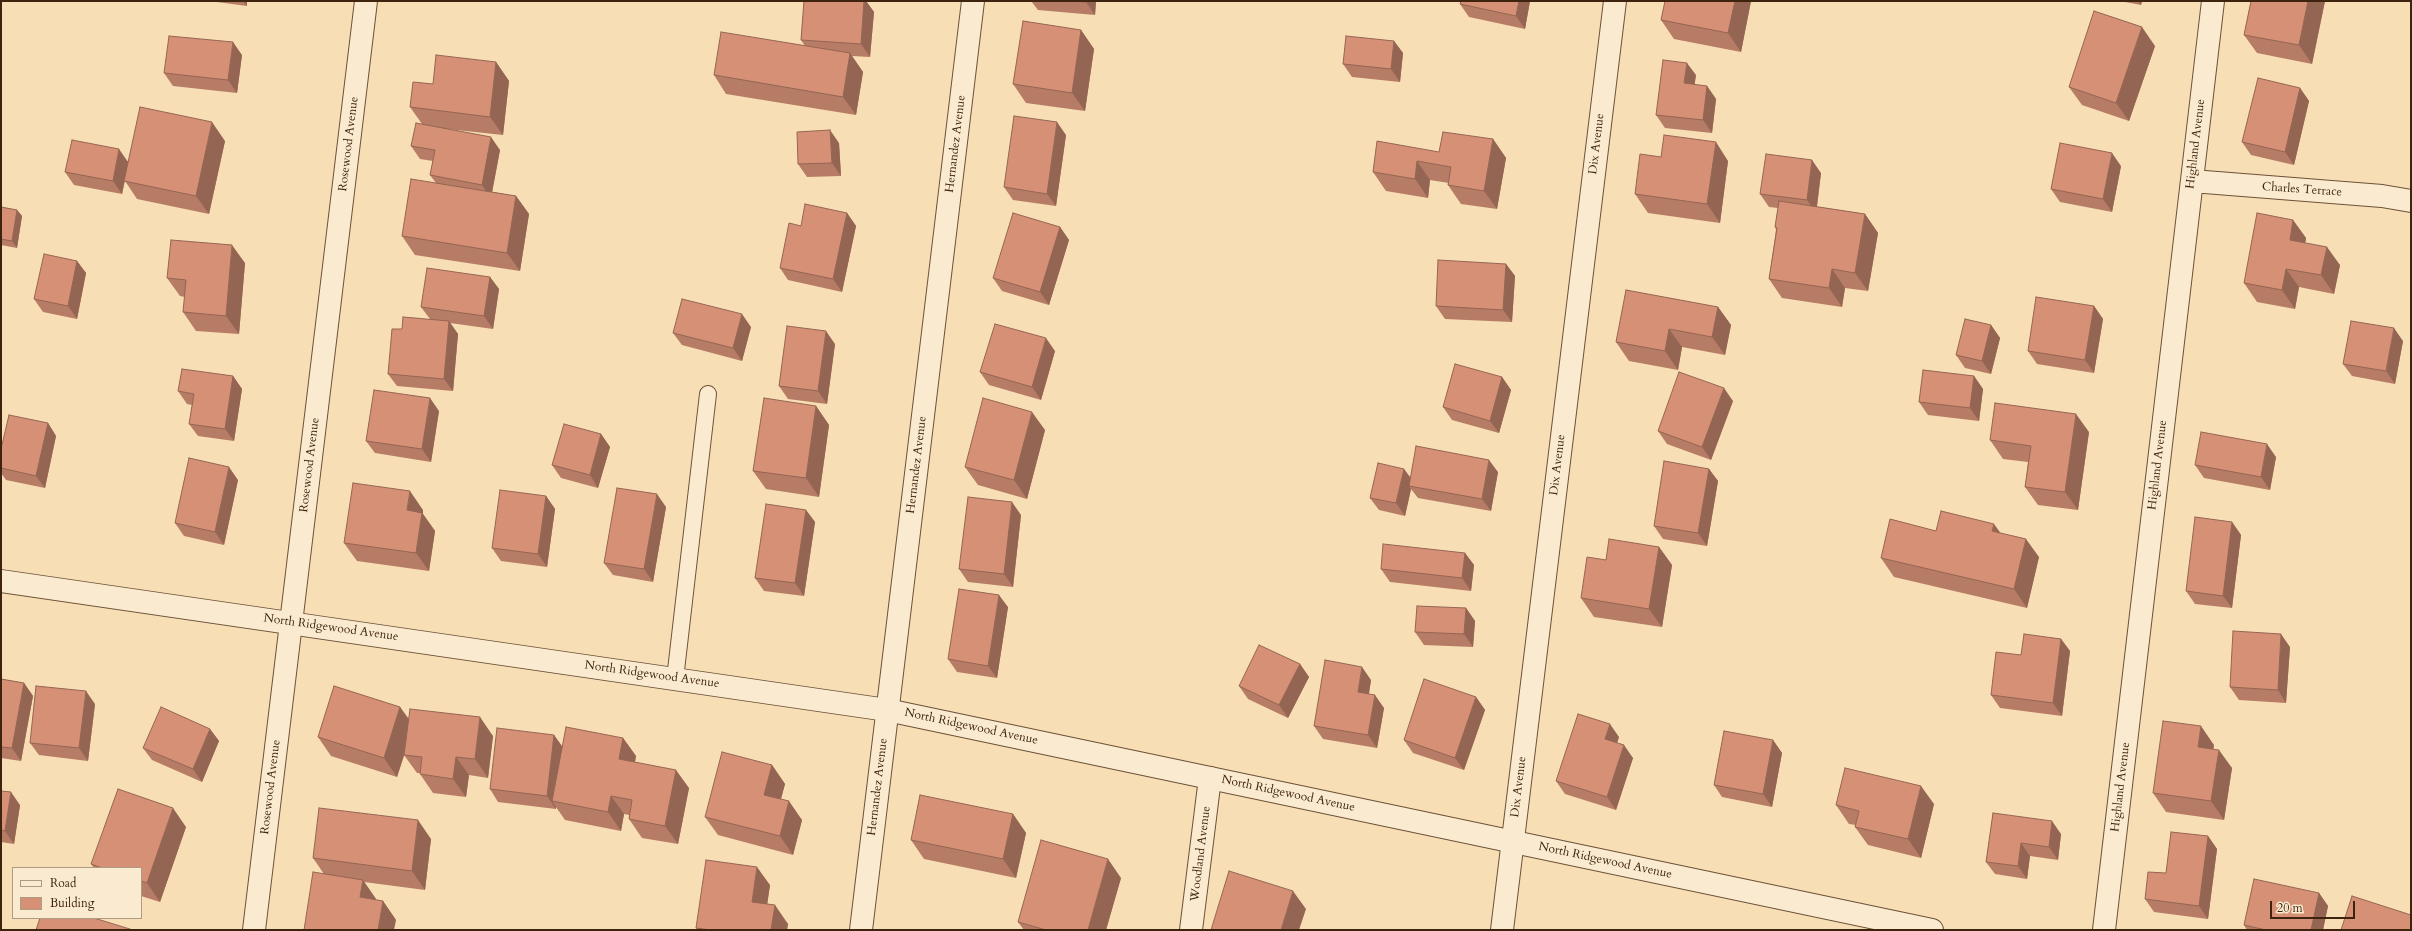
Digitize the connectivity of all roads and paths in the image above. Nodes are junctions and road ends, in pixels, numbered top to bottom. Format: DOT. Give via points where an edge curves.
graph roads {
  1 [pos="366,1"];
  2 [pos="974,1"];
  3 [pos="1615,1"];
  4 [pos="2213,1"];
  5 [pos="2192,181"];
  6 [pos="2411,201"];
  7 [pos="708,394"];
  8 [pos="1,581"];
  9 [pos="291,622"];
  10 [pos="675,679"];
  11 [pos="887,710"];
  12 [pos="1210,778"];
  13 [pos="1512,842"];
  14 [pos="254,930"];
  15 [pos="861,930"];
  16 [pos="1191,930"];
  17 [pos="1502,930"];
  18 [pos="1932,930"];
  19 [pos="2104,930"];
  1 -- 9 [label="street, Rosewood Avenue"];
  2 -- 11 [label="street, Hernandez Avenue"];
  3 -- 13 [label="street, Dix Avenue"];
  4 -- 5 [label="street, Highland Avenue"];
  5 -- 6 [label="street, Charles Terrace" via="2382,196"];
  5 -- 19 [label="street, Highland Avenue"];
  7 -- 10 [label="lane"];
  8 -- 9 [label="street, North Ridgewood Avenue"];
  9 -- 10 [label="street, North Ridgewood Avenue"];
  9 -- 14 [label="street, Rosewood Avenue"];
  10 -- 11 [label="street, North Ridgewood Avenue"];
  11 -- 12 [label="street, North Ridgewood Avenue"];
  11 -- 15 [label="street, Hernandez Avenue"];
  12 -- 13 [label="street, North Ridgewood Avenue"];
  12 -- 16 [label="street, Woodland Avenue"];
  13 -- 17 [label="street, Dix Avenue"];
  13 -- 18 [label="street, North Ridgewood Avenue"];
}
